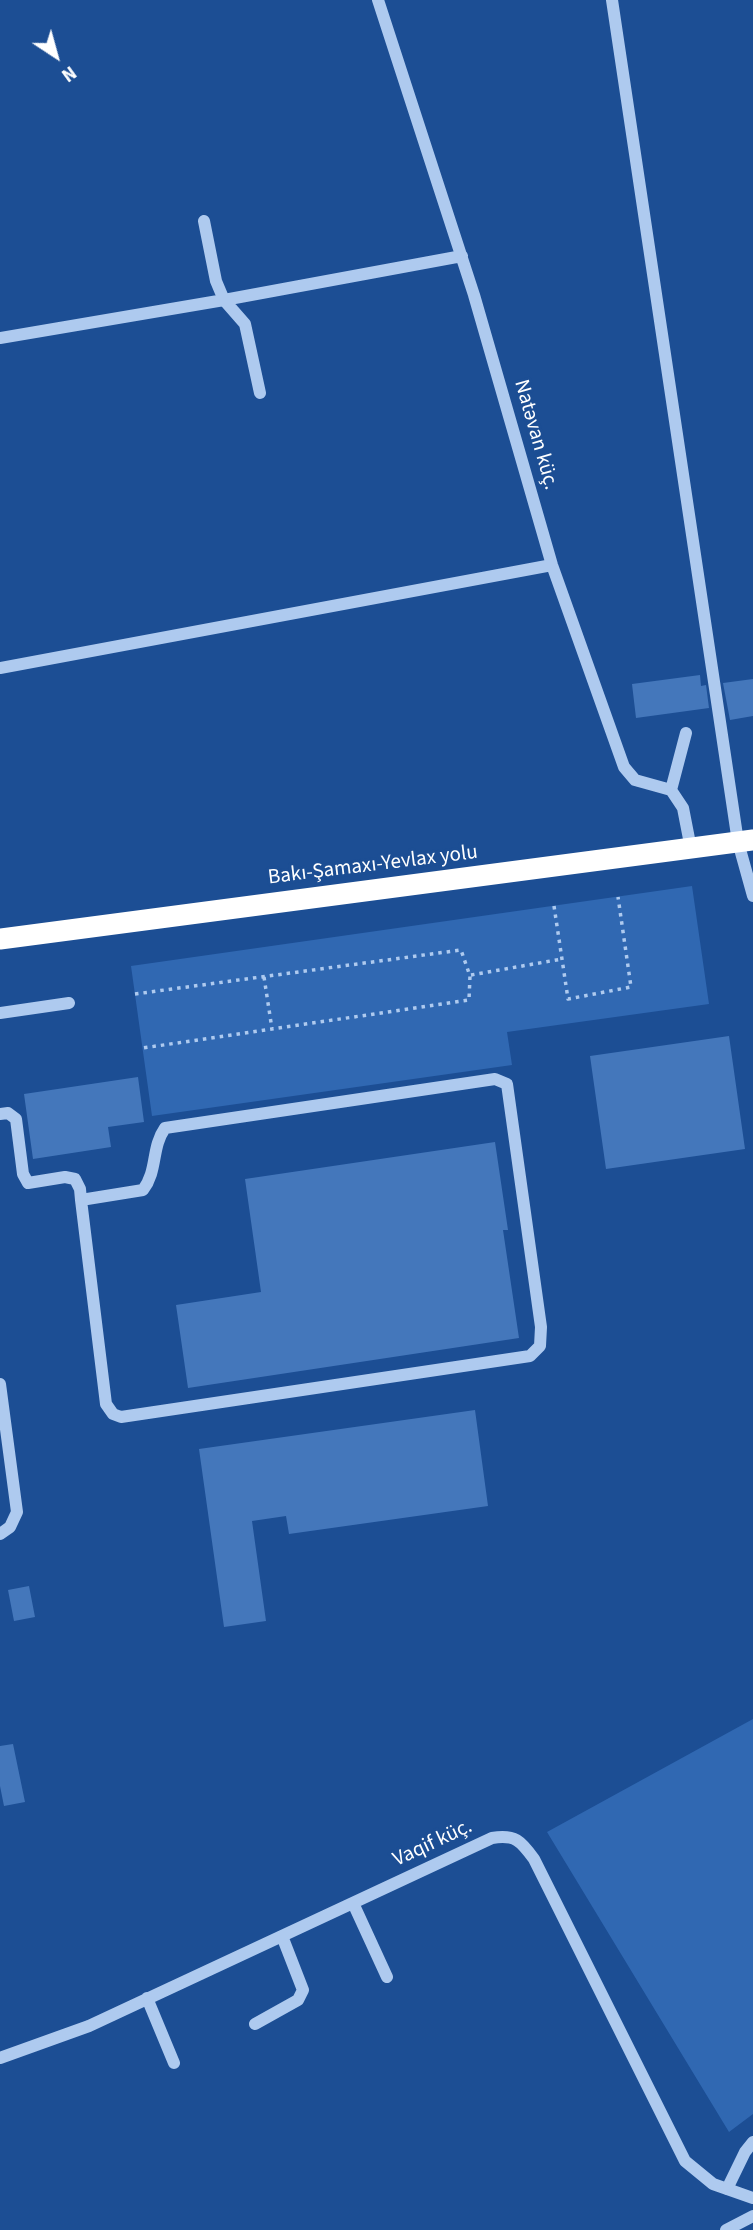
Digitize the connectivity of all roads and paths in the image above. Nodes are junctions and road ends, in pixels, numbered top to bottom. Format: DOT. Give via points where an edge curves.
graph roads {
  1 [pos="378,0"];
  2 [pos="612,0"];
  3 [pos="204,221"];
  4 [pos="461,256"];
  5 [pos="224,300"];
  6 [pos="0,338"];
  7 [pos="260,393"];
  8 [pos="552,565"];
  9 [pos="0,668"];
  10 [pos="686,733"];
  11 [pos="671,790"];
  12 [pos="745,841"];
  13 [pos="691,849"];
  14 [pos="753,896"];
  15 [pos="618,897"];
  16 [pos="554,906"];
  17 [pos="0,939"];
  18 [pos="562,959"];
  19 [pos="264,976"];
  20 [pos="470,976"];
  21 [pos="135,994"];
  22 [pos="69,1003"];
  23 [pos="0,1013"];
  24 [pos="272,1029"];
  25 [pos="143,1048"];
  26 [pos="0,1114"];
  27 [pos="81,1200"];
  28 [pos="0,1384"];
  29 [pos="0,1534"];
  30 [pos="353,1903"];
  31 [pos="282,1936"];
  32 [pos="387,1977"];
  33 [pos="147,1998"];
  34 [pos="254,2024"];
  35 [pos="0,2058"];
  36 [pos="174,2063"];
  37 [pos="753,2142"];
  38 [pos="727,2189"];
  39 [pos="753,2198"];
  40 [pos="753,2216"];
  41 [pos="726,2230"];
  1 -- 4 [label="street, Natəvan küç."];
  2 -- 12 [label="street"];
  3 -- 5 [label="street"];
  4 -- 5 [label="street"];
  4 -- 8 [label="street, Natəvan küç."];
  5 -- 6 [label="street"];
  5 -- 7 [label="street" via="245,324"];
  8 -- 9 [label="street"];
  8 -- 11 [label="street, Natəvan küç." via="624,766 635,780"];
  10 -- 11 [label="street"];
  11 -- 13 [label="street" via="683,807"];
  12 -- 13 [label="highway, Bakı-Şamaxı-Yevlax yolu"];
  12 -- 14 [label="street"];
  13 -- 17 [label="highway, Bakı-Şamaxı-Yevlax yolu"];
  15 -- 18 [label="path" via="631,987 568,999"];
  16 -- 18 [label="path"];
  18 -- 20 [label="path"];
  19 -- 20 [label="path" via="461,950"];
  19 -- 21 [label="path"];
  19 -- 24 [label="path"];
  20 -- 24 [label="path" via="469,1000"];
  22 -- 23 [label="street"];
  24 -- 25 [label="path"];
  26 -- 27 [label="street" via="16,1119 23,1174 29,1183 75,1179"];
  27 -- 27 [label="street" via="106,1404 121,1418 530,1356 540,1346 506,1084 495,1079 165,1128 157,1140 151,1179 143,1190"];
  28 -- 29 [label="street" via="17,1513"];
  30 -- 31 [label="street, Vaqif küç."];
  30 -- 32 [label="street"];
  30 -- 38 [label="street, Vaqif küç." via="492,1838 505,1836 523,1845 685,2161 713,2184"];
  31 -- 33 [label="street, Vaqif küç."];
  31 -- 34 [label="street" via="303,1990 298,2000"];
  33 -- 35 [label="street, Vaqif küç."];
  33 -- 36 [label="street"];
  37 -- 38 [label="street"];
  38 -- 39 [label="street, Vaqif küç."];
  40 -- 41 [label="street"];
}
